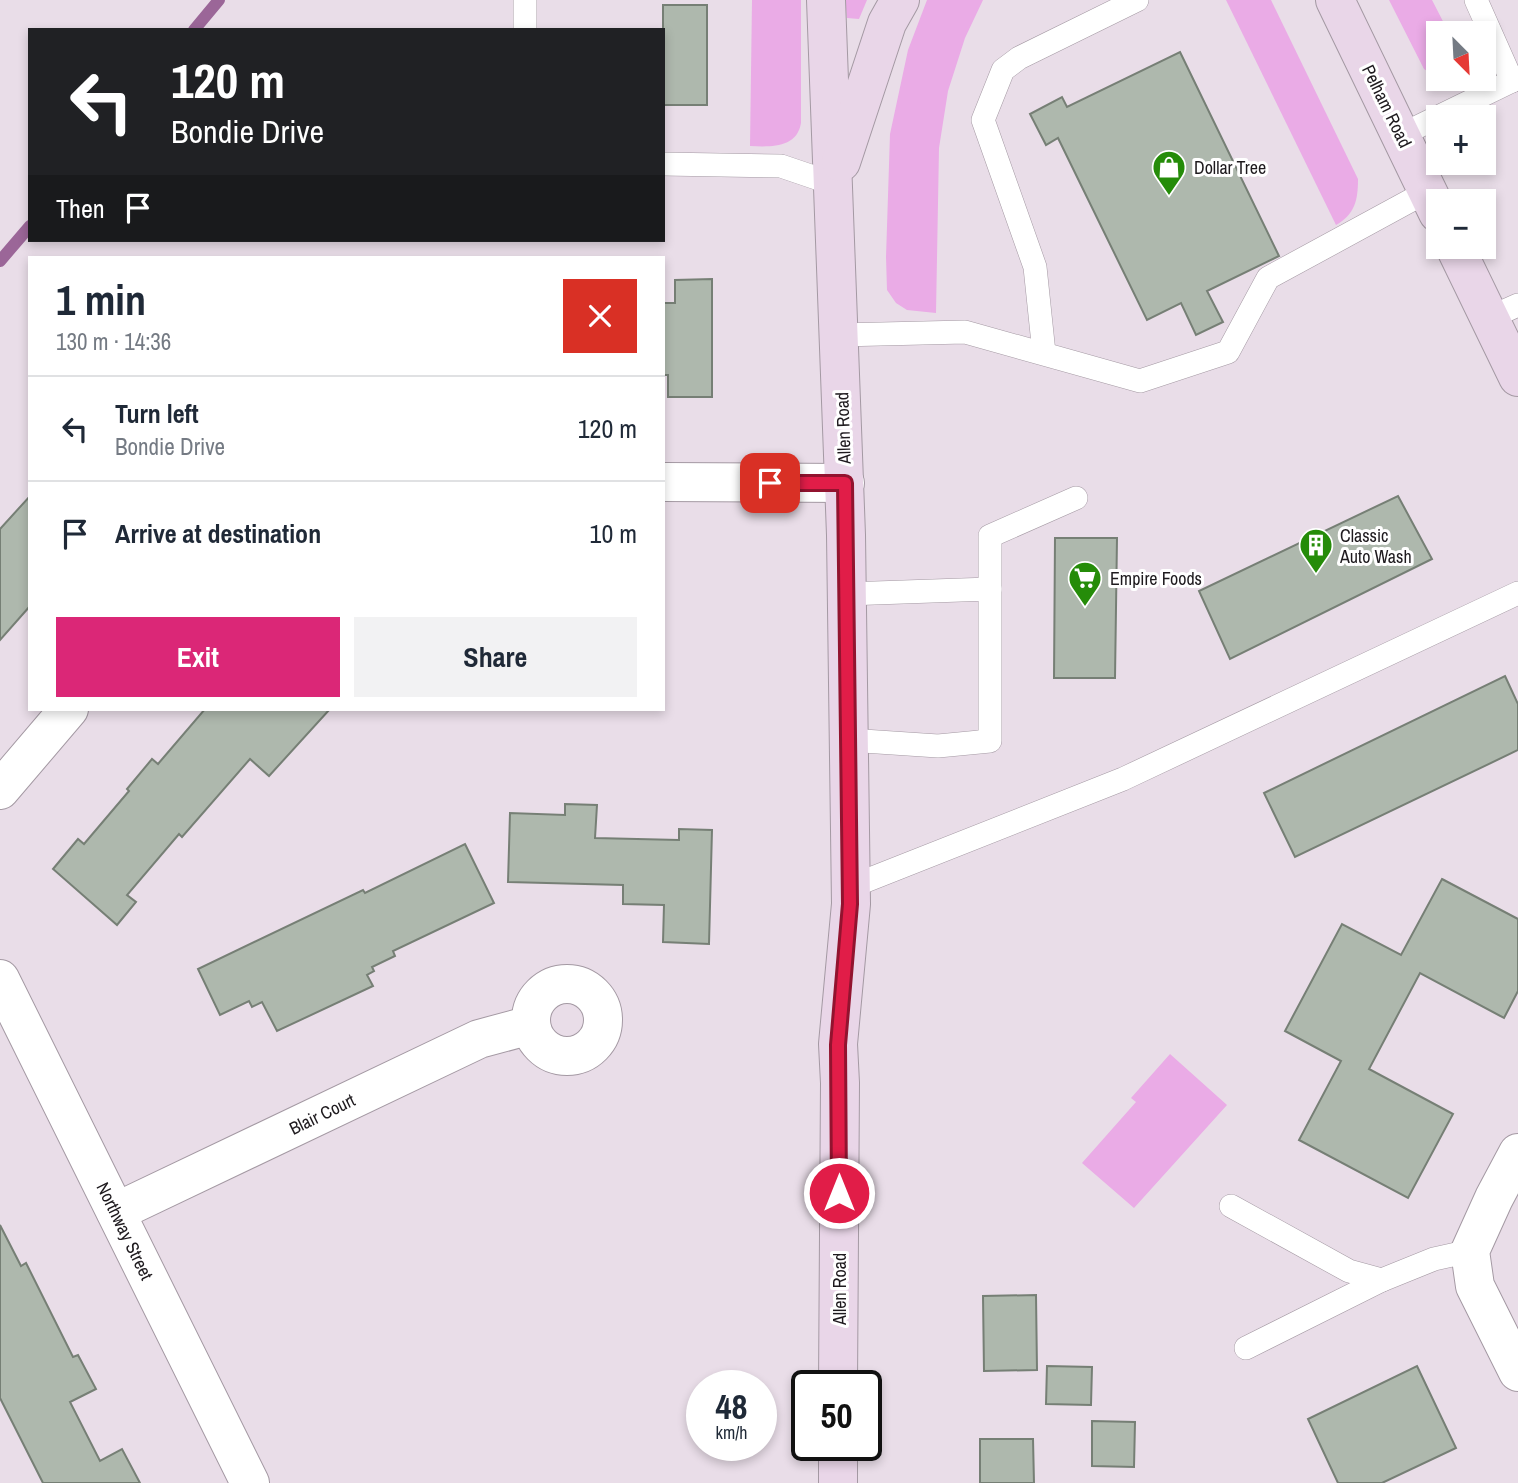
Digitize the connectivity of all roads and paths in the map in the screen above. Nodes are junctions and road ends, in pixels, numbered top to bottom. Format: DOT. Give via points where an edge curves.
graph roads {
  1 [pos="525,0"];
  2 [pos="826,0"];
  3 [pos="900,0"];
  4 [pos="1137,0"];
  5 [pos="1335,0"];
  6 [pos="1476,0"];
  7 [pos="525,28"];
  8 [pos="1515,80"];
  9 [pos="1401,135"];
  10 [pos="665,164"];
  11 [pos="834,184"];
  12 [pos="1427,189"];
  13 [pos="1426,205"];
  14 [pos="1464,259"];
  15 [pos="1504,312"];
  16 [pos="839,335"];
  17 [pos="1044,353"];
  18 [pos="1518,377"];
  19 [pos="665,482"];
  20 [pos="845,483"];
  21 [pos="1076,498"];
  22 [pos="990,589"];
  23 [pos="1518,593"];
  24 [pos="846,594"];
  25 [pos="67,711"];
  26 [pos="848,740"];
  27 [pos="0,790"];
  28 [pos="850,887"];
  29 [pos="0,979"];
  30 [pos="531,1025"];
  31 [pos="1518,1153"];
  32 [pos="1231,1206"];
  33 [pos="116,1212"];
  34 [pos="1470,1251"];
  35 [pos="1382,1280"];
  36 [pos="1246,1348"];
  37 [pos="1514,1356"];
  38 [pos="838,1370"];
  39 [pos="838,1461"];
  40 [pos="250,1483"];
  41 [pos="838,1483"];
  1 -- 7 [label="lane"];
  2 -- 11 [label="main road, Allen Road"];
  3 -- 11 [label="main road, Allen Road" via="887,23"];
  4 -- 17 [label="lane" via="1003,70 983,120 1035,267"];
  5 -- 9 [label="main road, Pelham Road"];
  6 -- 8 [label="lane"];
  8 -- 9 [label="lane"];
  9 -- 12 [label="main road, Pelham Road"];
  10 -- 11 [label="lane" via="781,166"];
  11 -- 16 [label="main road, Allen Road"];
  13 -- 17 [label="lane" via="1268,278 1228,352 1140,380"];
  14 -- 15 [label="main road"];
  15 -- 18 [label="main road"];
  16 -- 17 [label="lane" via="965,331"];
  16 -- 20 [label="main road, Allen Road"];
  19 -- 20 [label="street"];
  20 -- 24 [label="main road, Allen Road"];
  21 -- 22 [label="lane" via="990,536"];
  22 -- 24 [label="lane"];
  22 -- 26 [label="lane" via="990,741 938,746"];
  23 -- 28 [label="lane" via="1123,779"];
  24 -- 26 [label="main road, Allen Road"];
  25 -- 27 [label="street"];
  26 -- 28 [label="main road, Allen Road"];
  28 -- 38 [label="main road, Allen Road" via="838,1045"];
  29 -- 33 [label="street, Northway Street"];
  30 -- 33 [label="street, Blair Court" via="479,1038"];
  31 -- 34 [label="street"];
  32 -- 35 [label="lane" via="1349,1271"];
  33 -- 40 [label="street, Northway Street"];
  34 -- 35 [label="lane" via="1434,1259"];
  34 -- 37 [label="street" via="1475,1286"];
  35 -- 36 [label="lane"];
  39 -- 41 [label="main road"];
}
